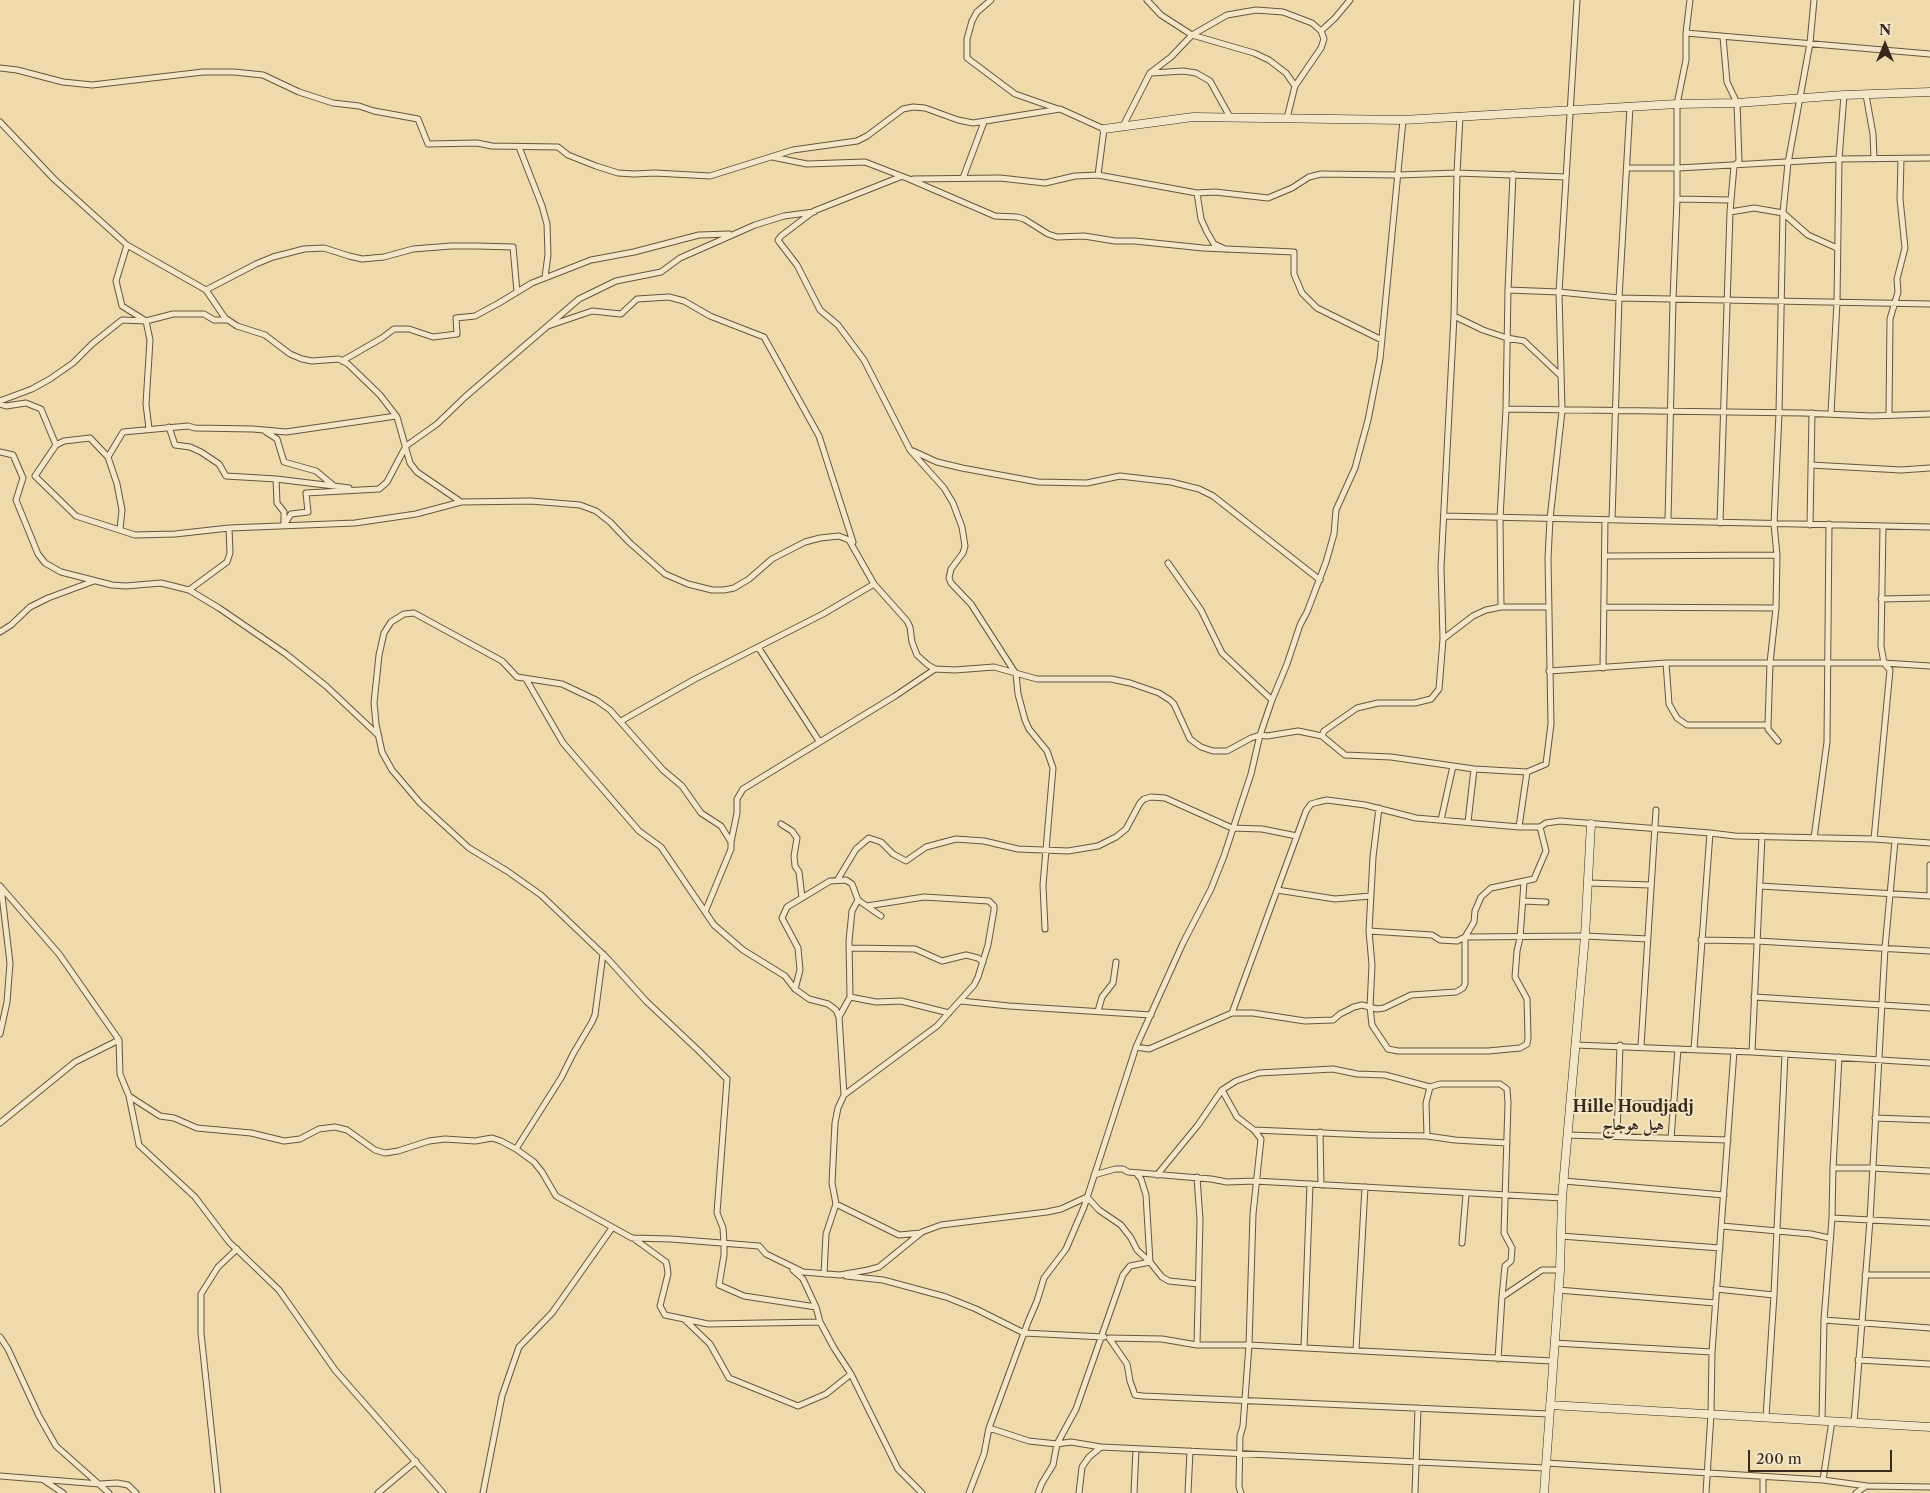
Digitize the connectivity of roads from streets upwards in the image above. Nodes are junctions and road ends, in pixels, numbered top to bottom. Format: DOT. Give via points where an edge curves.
graph roads {
  1 [pos="991,0"];
  2 [pos="1147,0"];
  3 [pos="1350,0"];
  4 [pos="1577,0"];
  5 [pos="1690,0"];
  6 [pos="1814,0"];
  7 [pos="1321,31"];
  8 [pos="1686,33"];
  9 [pos="1192,36"];
  10 [pos="1723,38"];
  11 [pos="1810,43"];
  12 [pos="1930,54"];
  13 [pos="0,68"];
  14 [pos="1150,73"];
  15 [pos="1295,86"];
  16 [pos="1930,92"];
  17 [pos="1844,95"];
  18 [pos="1866,96"];
  19 [pos="1800,98"];
  20 [pos="1738,103"];
  21 [pos="1677,104"];
  22 [pos="1630,107"];
  23 [pos="1060,109"];
  24 [pos="1570,110"];
  25 [pos="1460,116"];
  26 [pos="1230,117"];
  27 [pos="1287,118"];
  28 [pos="1403,120"];
  29 [pos="0,122"];
  30 [pos="984,122"];
  31 [pos="1123,127"];
  32 [pos="1104,129"];
  33 [pos="519,147"];
  34 [pos="772,157"];
  35 [pos="1930,158"];
  36 [pos="1874,159"];
  37 [pos="1901,159"];
  38 [pos="1839,160"];
  39 [pos="1788,163"];
  40 [pos="1734,166"];
  41 [pos="1628,168"];
  42 [pos="1678,168"];
  43 [pos="1457,173"];
  44 [pos="1513,174"];
  45 [pos="1098,175"];
  46 [pos="1398,175"];
  47 [pos="900,177"];
  48 [pos="1566,177"];
  49 [pos="963,178"];
  50 [pos="910,179"];
  51 [pos="1197,193"];
  52 [pos="1677,199"];
  53 [pos="1730,200"];
  54 [pos="814,212"];
  55 [pos="1730,212"];
  56 [pos="1783,213"];
  57 [pos="733,234"];
  58 [pos="127,245"];
  59 [pos="1838,248"];
  60 [pos="1248,250"];
  61 [pos="545,277"];
  62 [pos="206,290"];
  63 [pos="1508,290"];
  64 [pos="517,292"];
  65 [pos="1559,292"];
  66 [pos="1619,298"];
  67 [pos="1673,299"];
  68 [pos="1727,300"];
  69 [pos="1782,301"];
  70 [pos="1836,302"];
  71 [pos="1895,302"];
  72 [pos="1930,304"];
  73 [pos="1454,316"];
  74 [pos="228,320"];
  75 [pos="146,321"];
  76 [pos="545,327"];
  77 [pos="1507,338"];
  78 [pos="1382,340"];
  79 [pos="342,361"];
  80 [pos="1561,376"];
  81 [pos="0,403"];
  82 [pos="1506,409"];
  83 [pos="1562,411"];
  84 [pos="1616,411"];
  85 [pos="1670,412"];
  86 [pos="1724,412"];
  87 [pos="1779,413"];
  88 [pos="1812,413"];
  89 [pos="1831,413"];
  90 [pos="1930,414"];
  91 [pos="1889,415"];
  92 [pos="396,416"];
  93 [pos="169,427"];
  94 [pos="149,429"];
  95 [pos="264,430"];
  96 [pos="56,445"];
  97 [pos="406,446"];
  98 [pos="910,450"];
  99 [pos="0,452"];
  100 [pos="108,457"];
  101 [pos="1811,465"];
  102 [pos="1930,468"];
  103 [pos="276,479"];
  104 [pos="334,486"];
  105 [pos="354,490"];
  106 [pos="461,502"];
  107 [pos="1444,516"];
  108 [pos="1500,518"];
  109 [pos="1550,519"];
  110 [pos="1605,520"];
  111 [pos="1612,520"];
  112 [pos="1668,521"];
  113 [pos="1720,523"];
  114 [pos="1774,524"];
  115 [pos="1810,524"];
  116 [pos="1828,524"];
  117 [pos="284,525"];
  118 [pos="1883,526"];
  119 [pos="1930,527"];
  120 [pos="229,528"];
  121 [pos="120,529"];
  122 [pos="855,548"];
  123 [pos="1777,555"];
  124 [pos="1605,556"];
  125 [pos="1168,563"];
  126 [pos="1320,580"];
  127 [pos="95,581"];
  128 [pos="874,584"];
  129 [pos="189,590"];
  130 [pos="1930,598"];
  131 [pos="1882,600"];
  132 [pos="1501,607"];
  133 [pos="1548,607"];
  134 [pos="1604,607"];
  135 [pos="1776,608"];
  136 [pos="0,632"];
  137 [pos="1443,639"];
  138 [pos="758,647"];
  139 [pos="1666,663"];
  140 [pos="1770,663"];
  141 [pos="1884,663"];
  142 [pos="1828,664"];
  143 [pos="1930,666"];
  144 [pos="1603,668"];
  145 [pos="935,669"];
  146 [pos="1549,671"];
  147 [pos="1016,674"];
  148 [pos="526,679"];
  149 [pos="1272,700"];
  150 [pos="621,721"];
  151 [pos="1768,725"];
  152 [pos="378,735"];
  153 [pos="1260,735"];
  154 [pos="1322,736"];
  155 [pos="819,741"];
  156 [pos="1778,741"];
  157 [pos="1453,766"];
  158 [pos="1474,769"];
  159 [pos="1527,772"];
  160 [pos="1378,808"];
  161 [pos="1656,810"];
  162 [pos="1441,820"];
  163 [pos="1468,822"];
  164 [pos="781,824"];
  165 [pos="1591,824"];
  166 [pos="1519,827"];
  167 [pos="1540,827"];
  168 [pos="1232,828"];
  169 [pos="1655,829"];
  170 [pos="1710,833"];
  171 [pos="1297,836"];
  172 [pos="1762,836"];
  173 [pos="1814,838"];
  174 [pos="1874,839"];
  175 [pos="1895,841"];
  176 [pos="731,842"];
  177 [pos="1930,844"];
  178 [pos="1047,850"];
  179 [pos="1930,865"];
  180 [pos="838,879"];
  181 [pos="1524,882"];
  182 [pos="1588,883"];
  183 [pos="1651,885"];
  184 [pos="0,886"];
  185 [pos="1760,886"];
  186 [pos="1277,890"];
  187 [pos="1890,895"];
  188 [pos="1371,896"];
  189 [pos="1930,896"];
  190 [pos="802,898"];
  191 [pos="858,900"];
  192 [pos="1523,901"];
  193 [pos="1546,902"];
  194 [pos="867,906"];
  195 [pos="705,912"];
  196 [pos="881,916"];
  197 [pos="1045,929"];
  198 [pos="1369,931"];
  199 [pos="1586,936"];
  200 [pos="1465,937"];
  201 [pos="1520,938"];
  202 [pos="1648,939"];
  203 [pos="1701,940"];
  204 [pos="1757,941"];
  205 [pos="849,948"];
  206 [pos="1885,948"];
  207 [pos="1930,951"];
  208 [pos="603,954"];
  209 [pos="983,962"];
  210 [pos="1116,962"];
  211 [pos="795,989"];
  212 [pos="850,997"];
  213 [pos="1754,997"];
  214 [pos="961,1001"];
  215 [pos="1882,1005"];
  216 [pos="1370,1006"];
  217 [pos="1930,1008"];
  218 [pos="1098,1011"];
  219 [pos="949,1013"];
  220 [pos="1232,1013"];
  221 [pos="1151,1015"];
  222 [pos="839,1017"];
  223 [pos="0,1034"];
  224 [pos="119,1040"];
  225 [pos="1575,1045"];
  226 [pos="1620,1045"];
  227 [pos="1641,1046"];
  228 [pos="1136,1047"];
  229 [pos="1678,1049"];
  230 [pos="1694,1049"];
  231 [pos="1734,1051"];
  232 [pos="1752,1052"];
  233 [pos="1785,1054"];
  234 [pos="1839,1057"];
  235 [pos="1879,1059"];
  236 [pos="1930,1063"];
  237 [pos="1430,1087"];
  238 [pos="1222,1090"];
  239 [pos="844,1095"];
  240 [pos="129,1096"];
  241 [pos="1618,1104"];
  242 [pos="1672,1104"];
  243 [pos="1875,1118"];
  244 [pos="1930,1120"];
  245 [pos="0,1123"];
  246 [pos="1254,1130"];
  247 [pos="1320,1132"];
  248 [pos="1567,1135"];
  249 [pos="1427,1136"];
  250 [pos="1618,1136"];
  251 [pos="1671,1138"];
  252 [pos="1728,1140"];
  253 [pos="1507,1143"];
  254 [pos="516,1149"];
  255 [pos="1832,1168"];
  256 [pos="1872,1168"];
  257 [pos="1930,1171"];
  258 [pos="1136,1173"];
  259 [pos="1094,1175"];
  260 [pos="1157,1175"];
  261 [pos="1197,1177"];
  262 [pos="1255,1181"];
  263 [pos="1564,1181"];
  264 [pos="1310,1184"];
  265 [pos="1321,1185"];
  266 [pos="1365,1188"];
  267 [pos="1466,1194"];
  268 [pos="1724,1194"];
  269 [pos="1506,1196"];
  270 [pos="1087,1198"];
  271 [pos="1562,1198"];
  272 [pos="836,1204"];
  273 [pos="1832,1218"];
  274 [pos="1870,1220"];
  275 [pos="1930,1223"];
  276 [pos="1722,1226"];
  277 [pos="612,1228"];
  278 [pos="922,1232"];
  279 [pos="1776,1232"];
  280 [pos="1561,1236"];
  281 [pos="632,1238"];
  282 [pos="1829,1238"];
  283 [pos="724,1243"];
  284 [pos="1462,1243"];
  285 [pos="1720,1248"];
  286 [pos="237,1249"];
  287 [pos="1150,1262"];
  288 [pos="791,1268"];
  289 [pos="1560,1270"];
  290 [pos="824,1274"];
  291 [pos="840,1275"];
  292 [pos="1865,1275"];
  293 [pos="1930,1276"];
  294 [pos="1198,1284"];
  295 [pos="1716,1289"];
  296 [pos="1558,1290"];
  297 [pos="1774,1295"];
  298 [pos="1502,1297"];
  299 [pos="1715,1303"];
  300 [pos="816,1307"];
  301 [pos="684,1318"];
  302 [pos="1824,1320"];
  303 [pos="820,1322"];
  304 [pos="1862,1322"];
  305 [pos="1930,1328"];
  306 [pos="1024,1333"];
  307 [pos="0,1336"];
  308 [pos="1101,1337"];
  309 [pos="1109,1338"];
  310 [pos="1553,1343"];
  311 [pos="1197,1345"];
  312 [pos="1249,1345"];
  313 [pos="1304,1348"];
  314 [pos="1356,1350"];
  315 [pos="1712,1352"];
  316 [pos="1498,1359"];
  317 [pos="1858,1360"];
  318 [pos="1552,1361"];
  319 [pos="1930,1364"];
  320 [pos="851,1374"];
  321 [pos="1245,1400"];
  322 [pos="1550,1405"];
  323 [pos="1418,1408"];
  324 [pos="1549,1414"];
  325 [pos="1711,1414"];
  326 [pos="1766,1417"];
  327 [pos="1822,1421"];
  328 [pos="1832,1421"];
  329 [pos="1854,1422"];
  330 [pos="1930,1427"];
  331 [pos="989,1428"];
  332 [pos="1058,1444"];
  333 [pos="1102,1447"];
  334 [pos="1136,1449"];
  335 [pos="1190,1451"];
  336 [pos="1240,1453"];
  337 [pos="416,1461"];
  338 [pos="1416,1464"];
  339 [pos="1546,1466"];
  340 [pos="1707,1474"];
  341 [pos="0,1476"];
  342 [pos="1762,1477"];
  343 [pos="1823,1480"];
  344 [pos="45,1481"];
  345 [pos="100,1484"];
  346 [pos="1867,1486"];
  347 [pos="1930,1487"];
  348 [pos="63,1493"];
  349 [pos="109,1493"];
  350 [pos="136,1493"];
  351 [pos="218,1493"];
  352 [pos="378,1493"];
  353 [pos="443,1493"];
  354 [pos="483,1493"];
  355 [pos="922,1493"];
  356 [pos="969,1493"];
  357 [pos="1038,1493"];
  358 [pos="1079,1493"];
  359 [pos="1134,1493"];
  360 [pos="1188,1493"];
  361 [pos="1241,1493"];
  362 [pos="1415,1493"];
  363 [pos="1544,1493"];
  364 [pos="1706,1493"];
  365 [pos="1763,1493"];
  366 [pos="1856,1493"];
  1 -- 23 [label="street" via="972,21 967,39 967,58 1015,94"];
  2 -- 9 [label="street" via="1161,15"];
  3 -- 7 [label="street"];
  4 -- 24 [label="street"];
  5 -- 8 [label="street"];
  6 -- 11 [label="street"];
  7 -- 9 [label="street" via="1312,23 1283,12 1256,10 1227,15"];
  7 -- 15 [label="street" via="1324,39 1321,48"];
  8 -- 10 [label="street"];
  8 -- 21 [label="street" via="1686,60"];
  9 -- 14 [label="street"];
  9 -- 15 [label="street" via="1269,60"];
  10 -- 11 [label="street"];
  10 -- 20 [label="street" via="1727,82"];
  11 -- 12 [label="street"];
  11 -- 19 [label="street"];
  13 -- 33 [label="street" via="92,85 203,72 257,74 333,103 418,119 428,144 477,143"];
  14 -- 26 [label="street" via="1196,73 1210,81"];
  14 -- 31 [label="street"];
  15 -- 27 [label="street"];
  16 -- 18 [label="street"];
  17 -- 18 [label="street"];
  17 -- 19 [label="street"];
  17 -- 38 [label="street"];
  18 -- 36 [label="street"];
  19 -- 20 [label="street"];
  19 -- 39 [label="street"];
  20 -- 21 [label="street"];
  20 -- 40 [label="street" via="1739,160"];
  21 -- 22 [label="street"];
  21 -- 42 [label="street"];
  22 -- 24 [label="street"];
  22 -- 41 [label="street"];
  23 -- 30 [label="street"];
  23 -- 32 [label="street"];
  24 -- 25 [label="street"];
  24 -- 48 [label="street"];
  25 -- 28 [label="street"];
  25 -- 43 [label="street"];
  26 -- 27 [label="street"];
  26 -- 31 [label="street" via="1192,117"];
  27 -- 28 [label="street"];
  28 -- 46 [label="street"];
  29 -- 58 [label="street" via="54,179"];
  30 -- 34 [label="street" via="966,122 914,107 903,109 857,141 794,150"];
  30 -- 49 [label="street"];
  31 -- 32 [label="street"];
  32 -- 45 [label="street"];
  33 -- 34 [label="street" via="558,148 596,166 634,174 655,172 710,176"];
  33 -- 61 [label="street" via="547,224"];
  34 -- 47 [label="street" via="807,164 865,162"];
  35 -- 37 [label="street"];
  36 -- 37 [label="street"];
  36 -- 38 [label="street"];
  37 -- 71 [label="street" via="1900,199 1905,248"];
  38 -- 39 [label="street"];
  38 -- 59 [label="street"];
  39 -- 40 [label="street"];
  39 -- 56 [label="street"];
  40 -- 42 [label="street"];
  40 -- 53 [label="street"];
  41 -- 42 [label="street"];
  41 -- 66 [label="street"];
  42 -- 52 [label="street"];
  43 -- 44 [label="street"];
  43 -- 46 [label="street"];
  43 -- 73 [label="street"];
  44 -- 48 [label="street"];
  44 -- 63 [label="street"];
  45 -- 49 [label="street" via="1075,176 1046,183"];
  45 -- 51 [label="street"];
  46 -- 51 [label="street" via="1321,174 1268,198"];
  46 -- 78 [label="street"];
  47 -- 50 [label="street"];
  47 -- 54 [label="street"];
  48 -- 65 [label="street"];
  49 -- 50 [label="street"];
  50 -- 60 [label="street" via="995,216 1024,219 1056,237 1084,236 1193,248"];
  51 -- 60 [label="street" via="1201,219 1214,244 1226,249"];
  52 -- 53 [label="street"];
  52 -- 67 [label="street"];
  53 -- 55 [label="street"];
  54 -- 57 [label="street" via="784,216"];
  54 -- 98 [label="street" via="778,240 796,265 820,310 838,325 864,360"];
  55 -- 56 [label="street" via="1754,208"];
  55 -- 68 [label="street"];
  56 -- 59 [label="street" via="1808,235"];
  56 -- 69 [label="street"];
  57 -- 61 [label="street" via="689,237 591,260"];
  57 -- 76 [label="street" via="680,258 661,272 616,281 580,299"];
  58 -- 62 [label="street"];
  58 -- 75 [label="street" via="116,281 122,306"];
  59 -- 70 [label="street"];
  60 -- 78 [label="street" via="1294,252 1294,274 1302,293 1317,308"];
  61 -- 64 [label="street"];
  62 -- 64 [label="street" via="256,264 304,249 329,249 362,259 413,249 477,246 513,247"];
  62 -- 74 [label="street"];
  63 -- 65 [label="street"];
  63 -- 77 [label="street"];
  64 -- 79 [label="street" via="475,316 456,318 457,334 433,337 409,329 394,329"];
  65 -- 66 [label="street"];
  65 -- 80 [label="street"];
  66 -- 67 [label="street"];
  66 -- 84 [label="street"];
  67 -- 68 [label="street"];
  67 -- 85 [label="street"];
  68 -- 69 [label="street"];
  68 -- 86 [label="street"];
  69 -- 70 [label="street"];
  69 -- 87 [label="street"];
  70 -- 71 [label="street"];
  70 -- 89 [label="street"];
  71 -- 72 [label="street"];
  71 -- 91 [label="street" via="1890,318"];
  73 -- 77 [label="street"];
  73 -- 107 [label="street"];
  74 -- 75 [label="street" via="214,320 204,314 181,314"];
  74 -- 79 [label="street" via="265,335 302,359"];
  75 -- 81 [label="street" via="122,320 74,363 32,389"];
  75 -- 94 [label="street" via="150,340 146,395"];
  76 -- 97 [label="street" via="438,424"];
  76 -- 122 [label="street" via="592,311 621,314 637,299 669,298 684,301 710,316 764,337 819,436"];
  77 -- 80 [label="street" via="1524,341"];
  77 -- 82 [label="street"];
  78 -- 126 [label="street" via="1368,420 1355,468 1336,510 1334,534"];
  79 -- 92 [label="street" via="380,395"];
  80 -- 83 [label="street"];
  81 -- 96 [label="street" via="6,406 26,403 41,408"];
  82 -- 83 [label="street"];
  82 -- 108 [label="street"];
  83 -- 84 [label="street"];
  83 -- 109 [label="street"];
  84 -- 85 [label="street"];
  84 -- 111 [label="street"];
  85 -- 86 [label="street"];
  85 -- 112 [label="street"];
  86 -- 87 [label="street"];
  86 -- 113 [label="street"];
  87 -- 88 [label="street"];
  87 -- 114 [label="street"];
  88 -- 89 [label="street"];
  88 -- 101 [label="street"];
  89 -- 91 [label="street"];
  90 -- 91 [label="street"];
  92 -- 95 [label="street" via="309,430"];
  92 -- 97 [label="street"];
  93 -- 94 [label="street"];
  93 -- 95 [label="street"];
  93 -- 103 [label="street" via="175,446 201,452 219,464 226,476"];
  94 -- 100 [label="street" via="123,432"];
  95 -- 104 [label="street" via="277,440 284,462 316,471"];
  96 -- 100 [label="street" via="90,438"];
  96 -- 121 [label="street" via="35,476 76,516"];
  97 -- 105 [label="street" via="387,482 379,489"];
  97 -- 106 [label="street" via="410,463 417,472"];
  98 -- 126 [label="street" via="937,462 1038,482 1087,483 1120,476 1199,489 1213,496"];
  98 -- 147 [label="street" via="944,488 962,528 965,546 951,569 951,583 970,604"];
  99 -- 127 [label="street" via="13,455 23,478 16,500 38,554 45,563 61,572"];
  100 -- 121 [label="street" via="122,510"];
  101 -- 102 [label="street" via="1900,470"];
  101 -- 115 [label="street"];
  103 -- 104 [label="street"];
  103 -- 117 [label="street" via="277,503 284,512"];
  104 -- 105 [label="street"];
  105 -- 117 [label="street" via="306,493 308,512 291,514"];
  106 -- 117 [label="street" via="416,514 355,523"];
  106 -- 122 [label="street" via="580,505 596,511 610,522 665,574 712,590 734,588 772,559 806,542 839,536 849,540"];
  107 -- 108 [label="street"];
  107 -- 137 [label="street" via="1440,566"];
  108 -- 109 [label="street"];
  108 -- 132 [label="street"];
  109 -- 110 [label="street"];
  109 -- 133 [label="street"];
  110 -- 111 [label="street"];
  110 -- 124 [label="street"];
  111 -- 112 [label="street"];
  112 -- 113 [label="street"];
  113 -- 114 [label="street"];
  114 -- 115 [label="street"];
  114 -- 123 [label="street"];
  115 -- 116 [label="street"];
  116 -- 118 [label="street"];
  116 -- 142 [label="street"];
  117 -- 120 [label="street"];
  118 -- 119 [label="street"];
  118 -- 131 [label="street"];
  120 -- 121 [label="street" via="135,535"];
  120 -- 129 [label="street" via="227,562"];
  122 -- 128 [label="street"];
  123 -- 124 [label="street"];
  123 -- 135 [label="street"];
  124 -- 134 [label="street"];
  125 -- 149 [label="street" via="1201,610 1222,653"];
  126 -- 149 [label="street"];
  127 -- 129 [label="street" via="126,586 170,584"];
  127 -- 136 [label="street" via="30,607"];
  128 -- 138 [label="street"];
  128 -- 145 [label="street" via="907,621 917,655"];
  129 -- 152 [label="street" via="292,659"];
  130 -- 131 [label="street"];
  131 -- 141 [label="street"];
  132 -- 133 [label="street"];
  132 -- 137 [label="street" via="1473,616"];
  133 -- 146 [label="street"];
  134 -- 135 [label="street"];
  134 -- 144 [label="street"];
  135 -- 140 [label="street"];
  137 -- 154 [label="street" via="1439,689 1431,699 1415,703 1368,704 1357,708 1324,731"];
  138 -- 150 [label="street" via="695,678"];
  138 -- 155 [label="street"];
  139 -- 140 [label="street"];
  139 -- 144 [label="street"];
  139 -- 151 [label="street" via="1669,704 1677,718 1687,725"];
  140 -- 142 [label="street"];
  140 -- 151 [label="street"];
  141 -- 142 [label="street"];
  141 -- 143 [label="street"];
  141 -- 174 [label="street" via="1890,670"];
  142 -- 173 [label="street" via="1827,742"];
  144 -- 146 [label="street"];
  145 -- 147 [label="street" via="994,668"];
  145 -- 155 [label="street"];
  146 -- 159 [label="street" via="1551,724 1546,764"];
  147 -- 153 [label="street" via="1048,680 1111,679 1159,693 1174,704 1190,739 1201,747 1220,752"];
  147 -- 178 [label="street" via="1025,720 1047,751 1053,768"];
  148 -- 150 [label="street" via="556,682 574,688 596,700"];
  148 -- 152 [label="street" via="514,676 502,661 447,630 414,613 404,614 387,626 379,655 374,703"];
  148 -- 195 [label="street" via="563,743 639,831 661,847"];
  149 -- 153 [label="street"];
  150 -- 176 [label="street" via="638,744 682,786 701,813 721,826"];
  151 -- 156 [label="street"];
  152 -- 208 [label="street" via="382,752 392,770 420,803 469,848 541,895"];
  153 -- 154 [label="street" via="1298,731"];
  153 -- 168 [label="street" via="1251,774"];
  154 -- 157 [label="street" via="1345,755 1391,757"];
  155 -- 176 [label="street" via="743,789 737,799"];
  157 -- 158 [label="street"];
  157 -- 162 [label="street"];
  158 -- 159 [label="street"];
  158 -- 163 [label="street"];
  159 -- 166 [label="street"];
  160 -- 162 [label="street" via="1416,818"];
  160 -- 171 [label="street" via="1327,800 1311,804"];
  160 -- 188 [label="street"];
  161 -- 169 [label="street"];
  162 -- 163 [label="street"];
  163 -- 166 [label="street"];
  164 -- 190 [label="street" via="797,838 794,856"];
  165 -- 167 [label="street" via="1560,820"];
  165 -- 169 [label="street"];
  165 -- 182 [label="street"];
  166 -- 167 [label="street"];
  167 -- 181 [label="street" via="1546,851 1534,879"];
  168 -- 171 [label="street" via="1262,829"];
  168 -- 178 [label="street" via="1165,798 1151,797 1140,803 1126,829 1106,842 1068,851"];
  168 -- 221 [label="street" via="1211,889"];
  169 -- 170 [label="street"];
  169 -- 183 [label="street"];
  170 -- 172 [label="street"];
  170 -- 203 [label="street"];
  171 -- 186 [label="street"];
  172 -- 173 [label="street"];
  172 -- 185 [label="street"];
  173 -- 174 [label="street"];
  174 -- 175 [label="street"];
  175 -- 177 [label="street"];
  175 -- 187 [label="street"];
  176 -- 195 [label="street" via="731,850"];
  178 -- 180 [label="street" via="956,839 926,847 906,861 881,842 869,838 856,849"];
  178 -- 197 [label="street" via="1043,885"];
  179 -- 189 [label="street"];
  180 -- 190 [label="street"];
  180 -- 191 [label="street" via="852,884"];
  181 -- 192 [label="street"];
  181 -- 200 [label="street" via="1491,888 1481,897 1474,922"];
  182 -- 183 [label="street"];
  182 -- 199 [label="street"];
  183 -- 202 [label="street"];
  184 -- 223 [label="street" via="10,963"];
  184 -- 224 [label="street" via="59,954"];
  185 -- 187 [label="street"];
  185 -- 204 [label="street"];
  186 -- 188 [label="street" via="1335,899"];
  186 -- 220 [label="street"];
  187 -- 189 [label="street"];
  187 -- 206 [label="street"];
  188 -- 198 [label="street"];
  190 -- 211 [label="street" via="788,907 782,918 798,948 800,970"];
  191 -- 194 [label="street"];
  191 -- 205 [label="street" via="852,911"];
  192 -- 193 [label="street"];
  192 -- 201 [label="street"];
  194 -- 196 [label="street"];
  194 -- 209 [label="street" via="924,897 989,901 994,910"];
  195 -- 211 [label="street" via="724,935 785,976"];
  198 -- 200 [label="street" via="1432,935 1440,940 1457,941"];
  198 -- 216 [label="street" via="1372,964"];
  199 -- 201 [label="street"];
  199 -- 202 [label="street"];
  199 -- 225 [label="street"];
  200 -- 201 [label="street"];
  200 -- 216 [label="street" via="1465,984 1462,988 1456,992 1411,996 1384,1008"];
  201 -- 216 [label="street" via="1515,977 1527,999 1528,1038 1524,1046 1488,1051 1392,1051 1372,1025"];
  202 -- 227 [label="street"];
  203 -- 204 [label="street"];
  203 -- 230 [label="street"];
  204 -- 206 [label="street"];
  204 -- 213 [label="street"];
  205 -- 209 [label="street" via="915,949 942,961 966,955"];
  205 -- 212 [label="street"];
  206 -- 207 [label="street"];
  206 -- 215 [label="street"];
  208 -- 254 [label="street" via="592,1022"];
  208 -- 283 [label="street" via="726,1079 717,1213"];
  209 -- 214 [label="street" via="974,985"];
  210 -- 218 [label="street" via="1113,983 1101,1000"];
  211 -- 222 [label="street" via="809,999 828,1004"];
  212 -- 219 [label="street" via="876,1002 900,1001"];
  212 -- 222 [label="street"];
  213 -- 215 [label="street"];
  213 -- 232 [label="street"];
  214 -- 218 [label="street"];
  214 -- 219 [label="street"];
  215 -- 217 [label="street"];
  215 -- 235 [label="street"];
  216 -- 220 [label="street" via="1354,1007 1333,1020 1305,1021"];
  218 -- 221 [label="street"];
  219 -- 239 [label="street" via="937,1026"];
  220 -- 228 [label="street" via="1149,1049"];
  221 -- 228 [label="street"];
  222 -- 239 [label="street"];
  224 -- 240 [label="street" via="120,1074"];
  224 -- 245 [label="street" via="75,1062"];
  225 -- 226 [label="street"];
  225 -- 248 [label="street"];
  226 -- 227 [label="street"];
  226 -- 241 [label="street"];
  227 -- 229 [label="street"];
  228 -- 259 [label="street"];
  229 -- 230 [label="street"];
  229 -- 242 [label="street"];
  230 -- 231 [label="street"];
  231 -- 232 [label="street"];
  231 -- 252 [label="street"];
  232 -- 233 [label="street"];
  233 -- 234 [label="street"];
  233 -- 279 [label="street"];
  234 -- 235 [label="street"];
  234 -- 255 [label="street"];
  235 -- 236 [label="street"];
  235 -- 243 [label="street"];
  237 -- 238 [label="street" via="1385,1075 1333,1069 1259,1073"];
  237 -- 249 [label="street" via="1426,1103"];
  237 -- 253 [label="street" via="1440,1084 1500,1084 1507,1089"];
  238 -- 246 [label="street" via="1237,1117"];
  238 -- 260 [label="street"];
  239 -- 272 [label="street" via="838,1108 832,1150"];
  240 -- 254 [label="street" via="160,1116 197,1128 251,1133 284,1141 319,1129 335,1128 347,1130 375,1150 385,1153 445,1139 475,1141 492,1138"];
  240 -- 286 [label="street" via="139,1145 195,1197"];
  241 -- 242 [label="street"];
  241 -- 250 [label="street"];
  242 -- 251 [label="street"];
  243 -- 244 [label="street"];
  243 -- 256 [label="street"];
  246 -- 247 [label="street"];
  246 -- 262 [label="street" via="1261,1139"];
  247 -- 249 [label="street"];
  247 -- 265 [label="street"];
  248 -- 250 [label="street"];
  248 -- 263 [label="street"];
  249 -- 253 [label="street"];
  250 -- 251 [label="street"];
  251 -- 252 [label="street"];
  252 -- 268 [label="street"];
  253 -- 269 [label="street"];
  254 -- 277 [label="street" via="534,1162 556,1196"];
  255 -- 256 [label="street"];
  255 -- 273 [label="street"];
  256 -- 257 [label="street"];
  256 -- 274 [label="street"];
  258 -- 259 [label="street" via="1115,1169"];
  258 -- 260 [label="street"];
  258 -- 287 [label="street" via="1146,1194"];
  259 -- 270 [label="street"];
  260 -- 261 [label="street"];
  261 -- 262 [label="street" via="1227,1182"];
  261 -- 294 [label="street" via="1200,1220"];
  262 -- 264 [label="street"];
  262 -- 312 [label="street"];
  263 -- 268 [label="street"];
  263 -- 271 [label="street"];
  264 -- 265 [label="street"];
  264 -- 313 [label="street"];
  265 -- 266 [label="street"];
  266 -- 267 [label="street"];
  266 -- 314 [label="street"];
  267 -- 269 [label="street"];
  267 -- 284 [label="street"];
  268 -- 276 [label="street"];
  269 -- 271 [label="street"];
  269 -- 298 [label="street" via="1504,1233 1512,1248 1511,1261 1505,1266"];
  270 -- 278 [label="street" via="1047,1212 954,1222"];
  270 -- 287 [label="street" via="1121,1225 1137,1250"];
  270 -- 306 [label="street" via="1066,1249 1044,1278"];
  271 -- 280 [label="street"];
  272 -- 278 [label="street" via="899,1235"];
  272 -- 290 [label="street" via="826,1234"];
  273 -- 274 [label="street"];
  273 -- 282 [label="street"];
  274 -- 275 [label="street"];
  274 -- 292 [label="street"];
  276 -- 279 [label="street"];
  276 -- 285 [label="street"];
  277 -- 281 [label="street"];
  277 -- 354 [label="street" via="552,1313 519,1347 502,1396"];
  278 -- 291 [label="street" via="879,1267"];
  279 -- 282 [label="street"];
  279 -- 297 [label="street"];
  280 -- 285 [label="street"];
  280 -- 289 [label="street"];
  281 -- 283 [label="street"];
  281 -- 301 [label="street" via="666,1262 668,1274 660,1306 665,1315"];
  282 -- 302 [label="street"];
  283 -- 288 [label="street" via="759,1246 766,1254"];
  283 -- 300 [label="street" via="719,1285 744,1296"];
  285 -- 295 [label="street"];
  286 -- 337 [label="street" via="279,1290 334,1370"];
  286 -- 351 [label="street" via="218,1267 201,1294 201,1333"];
  287 -- 294 [label="street" via="1167,1280"];
  287 -- 308 [label="street" via="1130,1266 1123,1274"];
  288 -- 290 [label="street"];
  288 -- 300 [label="street" via="803,1279"];
  289 -- 296 [label="street"];
  289 -- 298 [label="street" via="1542,1270"];
  290 -- 291 [label="street"];
  291 -- 306 [label="street" via="883,1280 946,1297"];
  292 -- 293 [label="street"];
  292 -- 304 [label="street"];
  294 -- 311 [label="street"];
  295 -- 297 [label="street"];
  295 -- 299 [label="street"];
  296 -- 299 [label="street"];
  296 -- 310 [label="street"];
  297 -- 326 [label="street"];
  298 -- 316 [label="street"];
  299 -- 315 [label="street"];
  300 -- 303 [label="street"];
  301 -- 303 [label="street" via="708,1324"];
  301 -- 320 [label="street" via="710,1344 729,1378 798,1406 826,1394"];
  302 -- 304 [label="street"];
  302 -- 327 [label="street"];
  303 -- 320 [label="street"];
  304 -- 305 [label="street"];
  304 -- 317 [label="street"];
  306 -- 308 [label="street"];
  306 -- 331 [label="street"];
  307 -- 345 [label="street" via="56,1446"];
  308 -- 309 [label="street"];
  308 -- 332 [label="street" via="1076,1409"];
  309 -- 311 [label="street" via="1162,1339"];
  309 -- 321 [label="street" via="1127,1364 1135,1395"];
  310 -- 315 [label="street"];
  310 -- 318 [label="street"];
  311 -- 312 [label="street"];
  312 -- 313 [label="street"];
  312 -- 321 [label="street"];
  313 -- 314 [label="street"];
  314 -- 316 [label="street"];
  315 -- 325 [label="street"];
  316 -- 318 [label="street"];
  317 -- 319 [label="street"];
  317 -- 329 [label="street"];
  318 -- 322 [label="street"];
  320 -- 355 [label="street" via="898,1469"];
  321 -- 323 [label="street"];
  321 -- 336 [label="street"];
  322 -- 324 [label="street"];
  322 -- 325 [label="street"];
  323 -- 324 [label="street"];
  323 -- 338 [label="street"];
  324 -- 339 [label="street"];
  325 -- 326 [label="street"];
  325 -- 340 [label="street"];
  326 -- 327 [label="street"];
  327 -- 328 [label="street"];
  328 -- 329 [label="street"];
  328 -- 343 [label="street"];
  329 -- 330 [label="street"];
  331 -- 332 [label="street" via="1029,1441"];
  331 -- 356 [label="street" via="984,1454"];
  332 -- 333 [label="street" via="1071,1442"];
  332 -- 357 [label="street" via="1053,1465"];
  333 -- 334 [label="street"];
  333 -- 358 [label="street" via="1082,1467"];
  334 -- 335 [label="street"];
  334 -- 359 [label="street"];
  335 -- 336 [label="street"];
  335 -- 360 [label="street"];
  336 -- 338 [label="street"];
  336 -- 361 [label="street"];
  337 -- 352 [label="street"];
  337 -- 353 [label="street"];
  338 -- 339 [label="street"];
  338 -- 362 [label="street"];
  339 -- 340 [label="street"];
  339 -- 363 [label="street"];
  340 -- 342 [label="street"];
  340 -- 364 [label="street"];
  341 -- 344 [label="street"];
  342 -- 343 [label="street"];
  342 -- 365 [label="street"];
  343 -- 346 [label="street"];
  344 -- 345 [label="street"];
  344 -- 348 [label="street"];
  345 -- 349 [label="street"];
  345 -- 350 [label="street" via="128,1485"];
  346 -- 347 [label="street"];
  346 -- 366 [label="street"];
}
